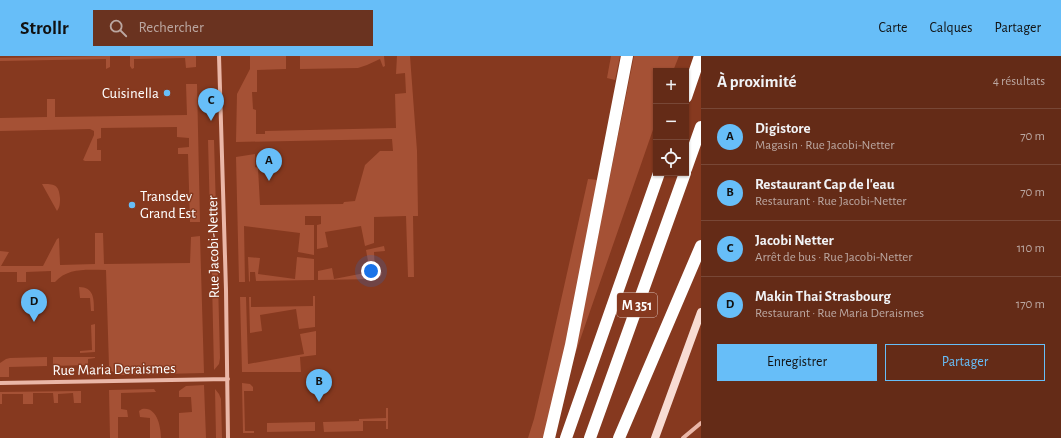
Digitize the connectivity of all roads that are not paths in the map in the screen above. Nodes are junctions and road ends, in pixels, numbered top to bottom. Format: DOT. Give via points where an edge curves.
graph roads {
  1 [pos="219,56"];
  2 [pos="627,56"];
  3 [pos="700,56"];
  4 [pos="689,88"];
  5 [pos="701,127"];
  6 [pos="689,161"];
  7 [pos="658,176"];
  8 [pos="684,176"];
  9 [pos="701,246"];
  10 [pos="701,312"];
  11 [pos="228,379"];
  12 [pos="0,383"];
  13 [pos="701,423"];
  14 [pos="228,438"];
  15 [pos="549,438"];
  16 [pos="566,438"];
  17 [pos="590,438"];
  18 [pos="619,438"];
  19 [pos="655,438"];
  20 [pos="683,438"];
  1 -- 11 [label="street, Rue Jacobi-Netter"];
  2 -- 15 [label="highway" via="571,345"];
  3 -- 4 [label="highway"];
  5 -- 6 [label="highway"];
  7 -- 16 [label="highway, M 351"];
  8 -- 17 [label="highway, M 351"];
  9 -- 18 [label="highway"];
  10 -- 19 [label="street"];
  11 -- 12 [label="street, Rue Maria Deraismes"];
  11 -- 14 [label="street, Rue Jacobi-Netter"];
  13 -- 20 [label="street"];
}
